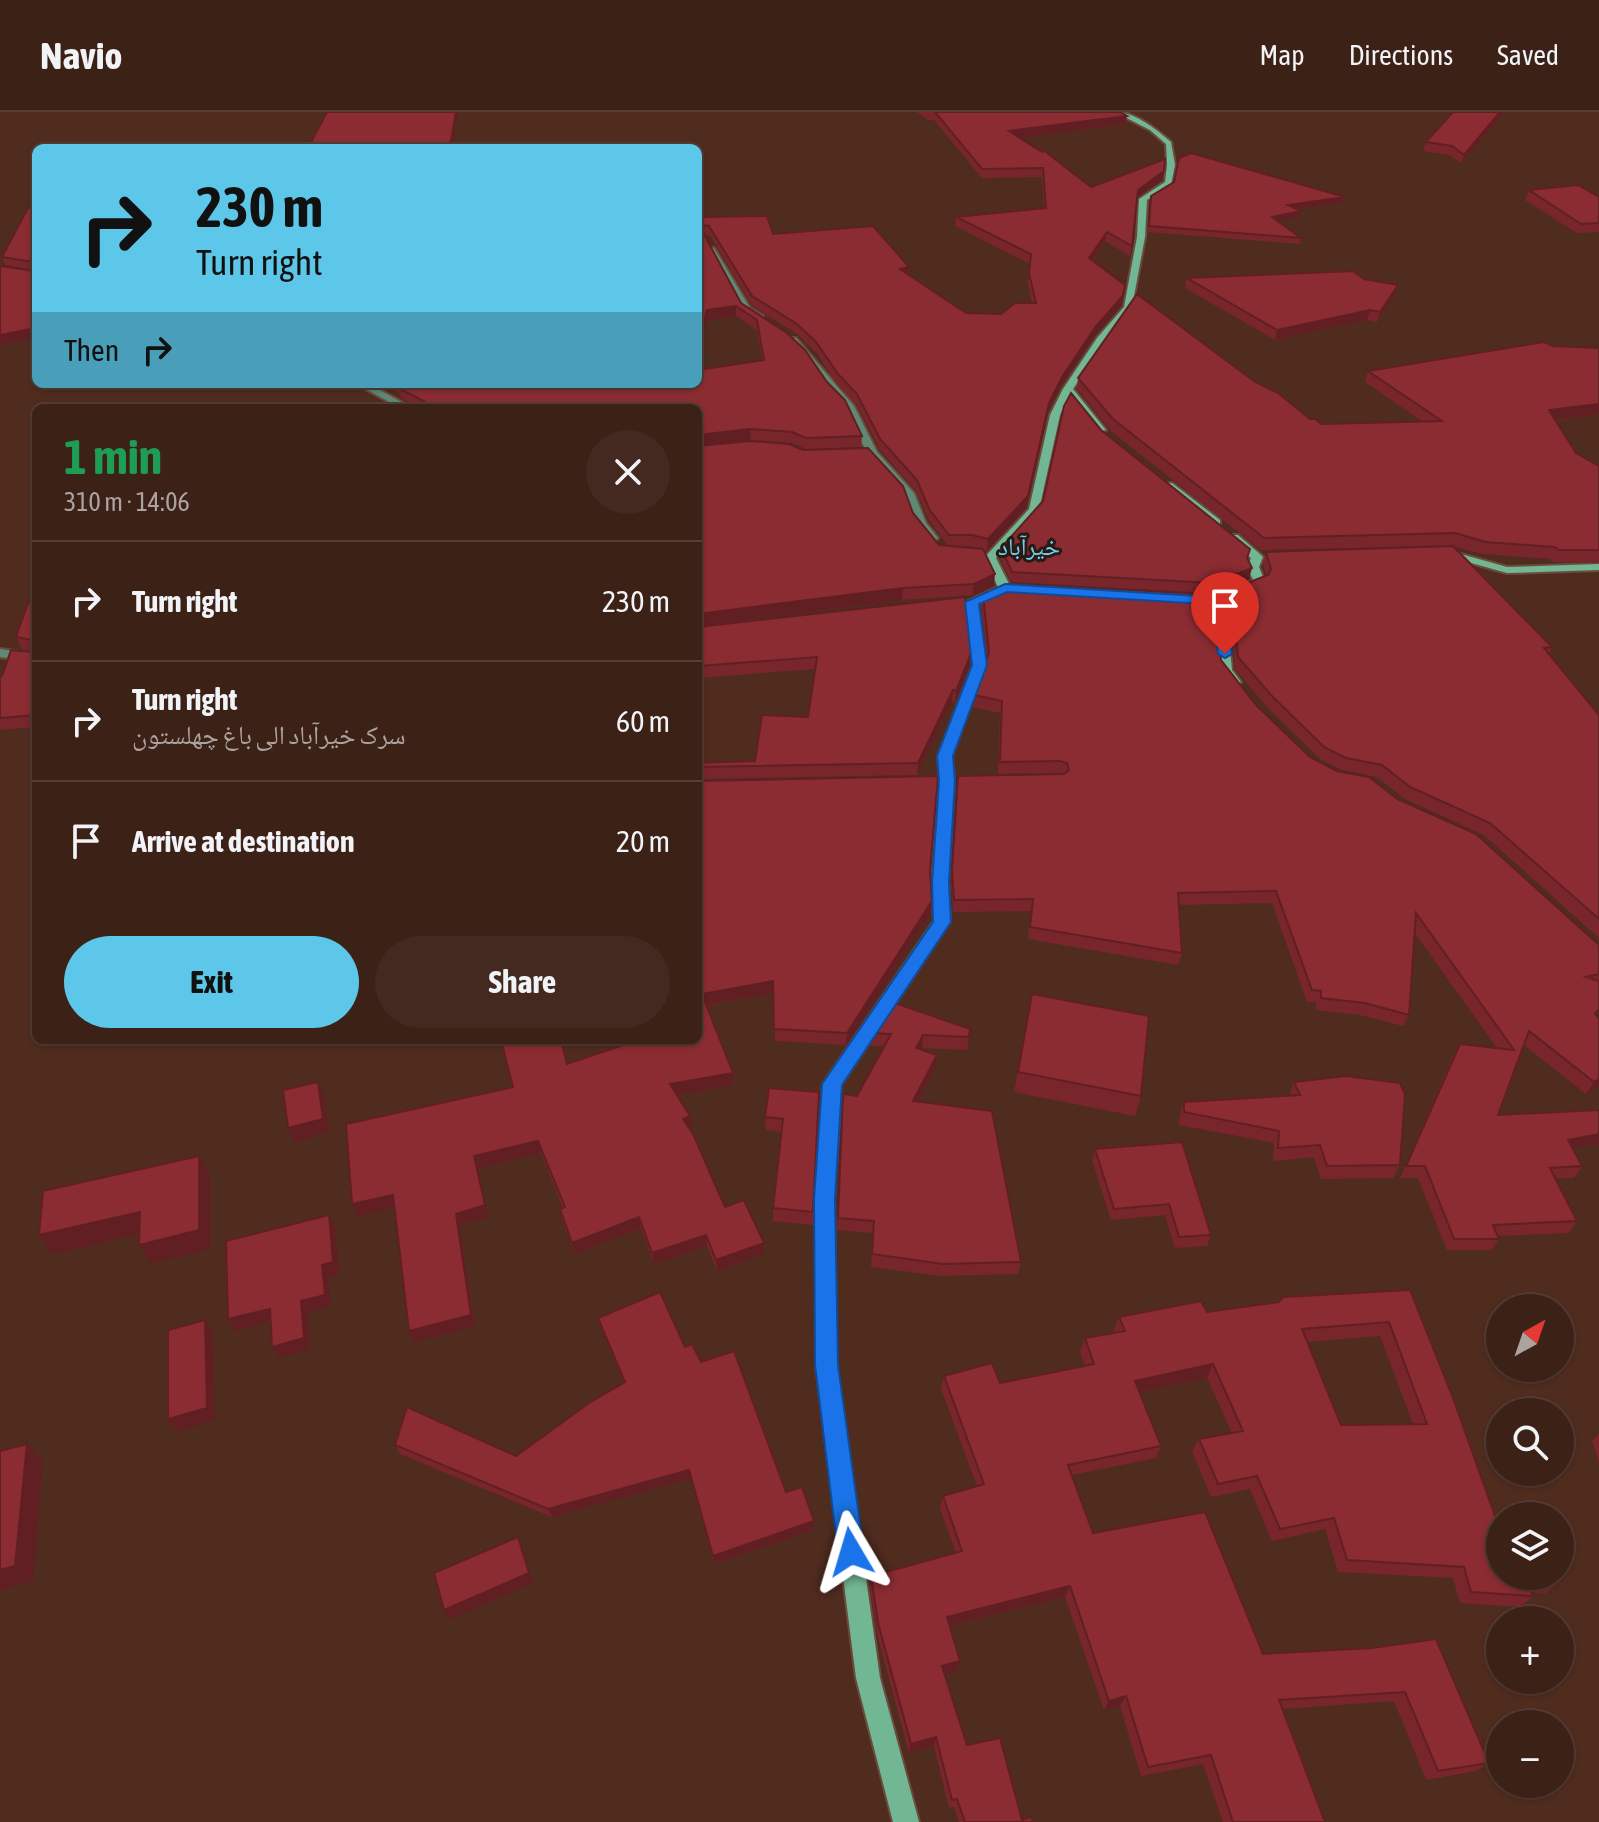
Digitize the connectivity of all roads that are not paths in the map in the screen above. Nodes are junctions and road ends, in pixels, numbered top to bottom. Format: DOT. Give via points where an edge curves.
graph roads {
  1 [pos="1118,112"];
  2 [pos="704,239"];
  3 [pos="770,325"];
  4 [pos="781,332"];
  5 [pos="370,388"];
  6 [pos="1068,389"];
  7 [pos="400,404"];
  8 [pos="1115,443"];
  9 [pos="857,453"];
  10 [pos="872,453"];
  11 [pos="1156,476"];
  12 [pos="936,543"];
  13 [pos="1436,552"];
  14 [pos="1272,556"];
  15 [pos="1257,557"];
  16 [pos="1599,567"];
  17 [pos="1196,600"];
  18 [pos="1211,600"];
  19 [pos="0,653"];
  20 [pos="32,657"];
  21 [pos="1243,691"];
  22 [pos="906,1822"];
  1 -- 6 [label="street" via="1169,143 1168,183 1143,199 1128,307"];
  2 -- 3 [label="street" via="747,310"];
  4 -- 10 [label="street" via="810,356 851,408"];
  5 -- 7 [label="street"];
  6 -- 8 [label="street"];
  6 -- 22 [label="street" via="1055,415 1034,510 985,556 1012,589 965,603 979,665 945,756 942,922 832,1084 825,1199 828,1380 868,1678"];
  9 -- 10 [label="street"];
  10 -- 12 [label="street" via="910,495"];
  11 -- 15 [label="street"];
  13 -- 16 [label="street" via="1450,551 1507,570"];
  14 -- 15 [label="street"];
  15 -- 18 [label="street" via="1253,567 1259,582"];
  17 -- 18 [label="street"];
  18 -- 21 [label="street" via="1226,670"];
  19 -- 20 [label="street"];
}
